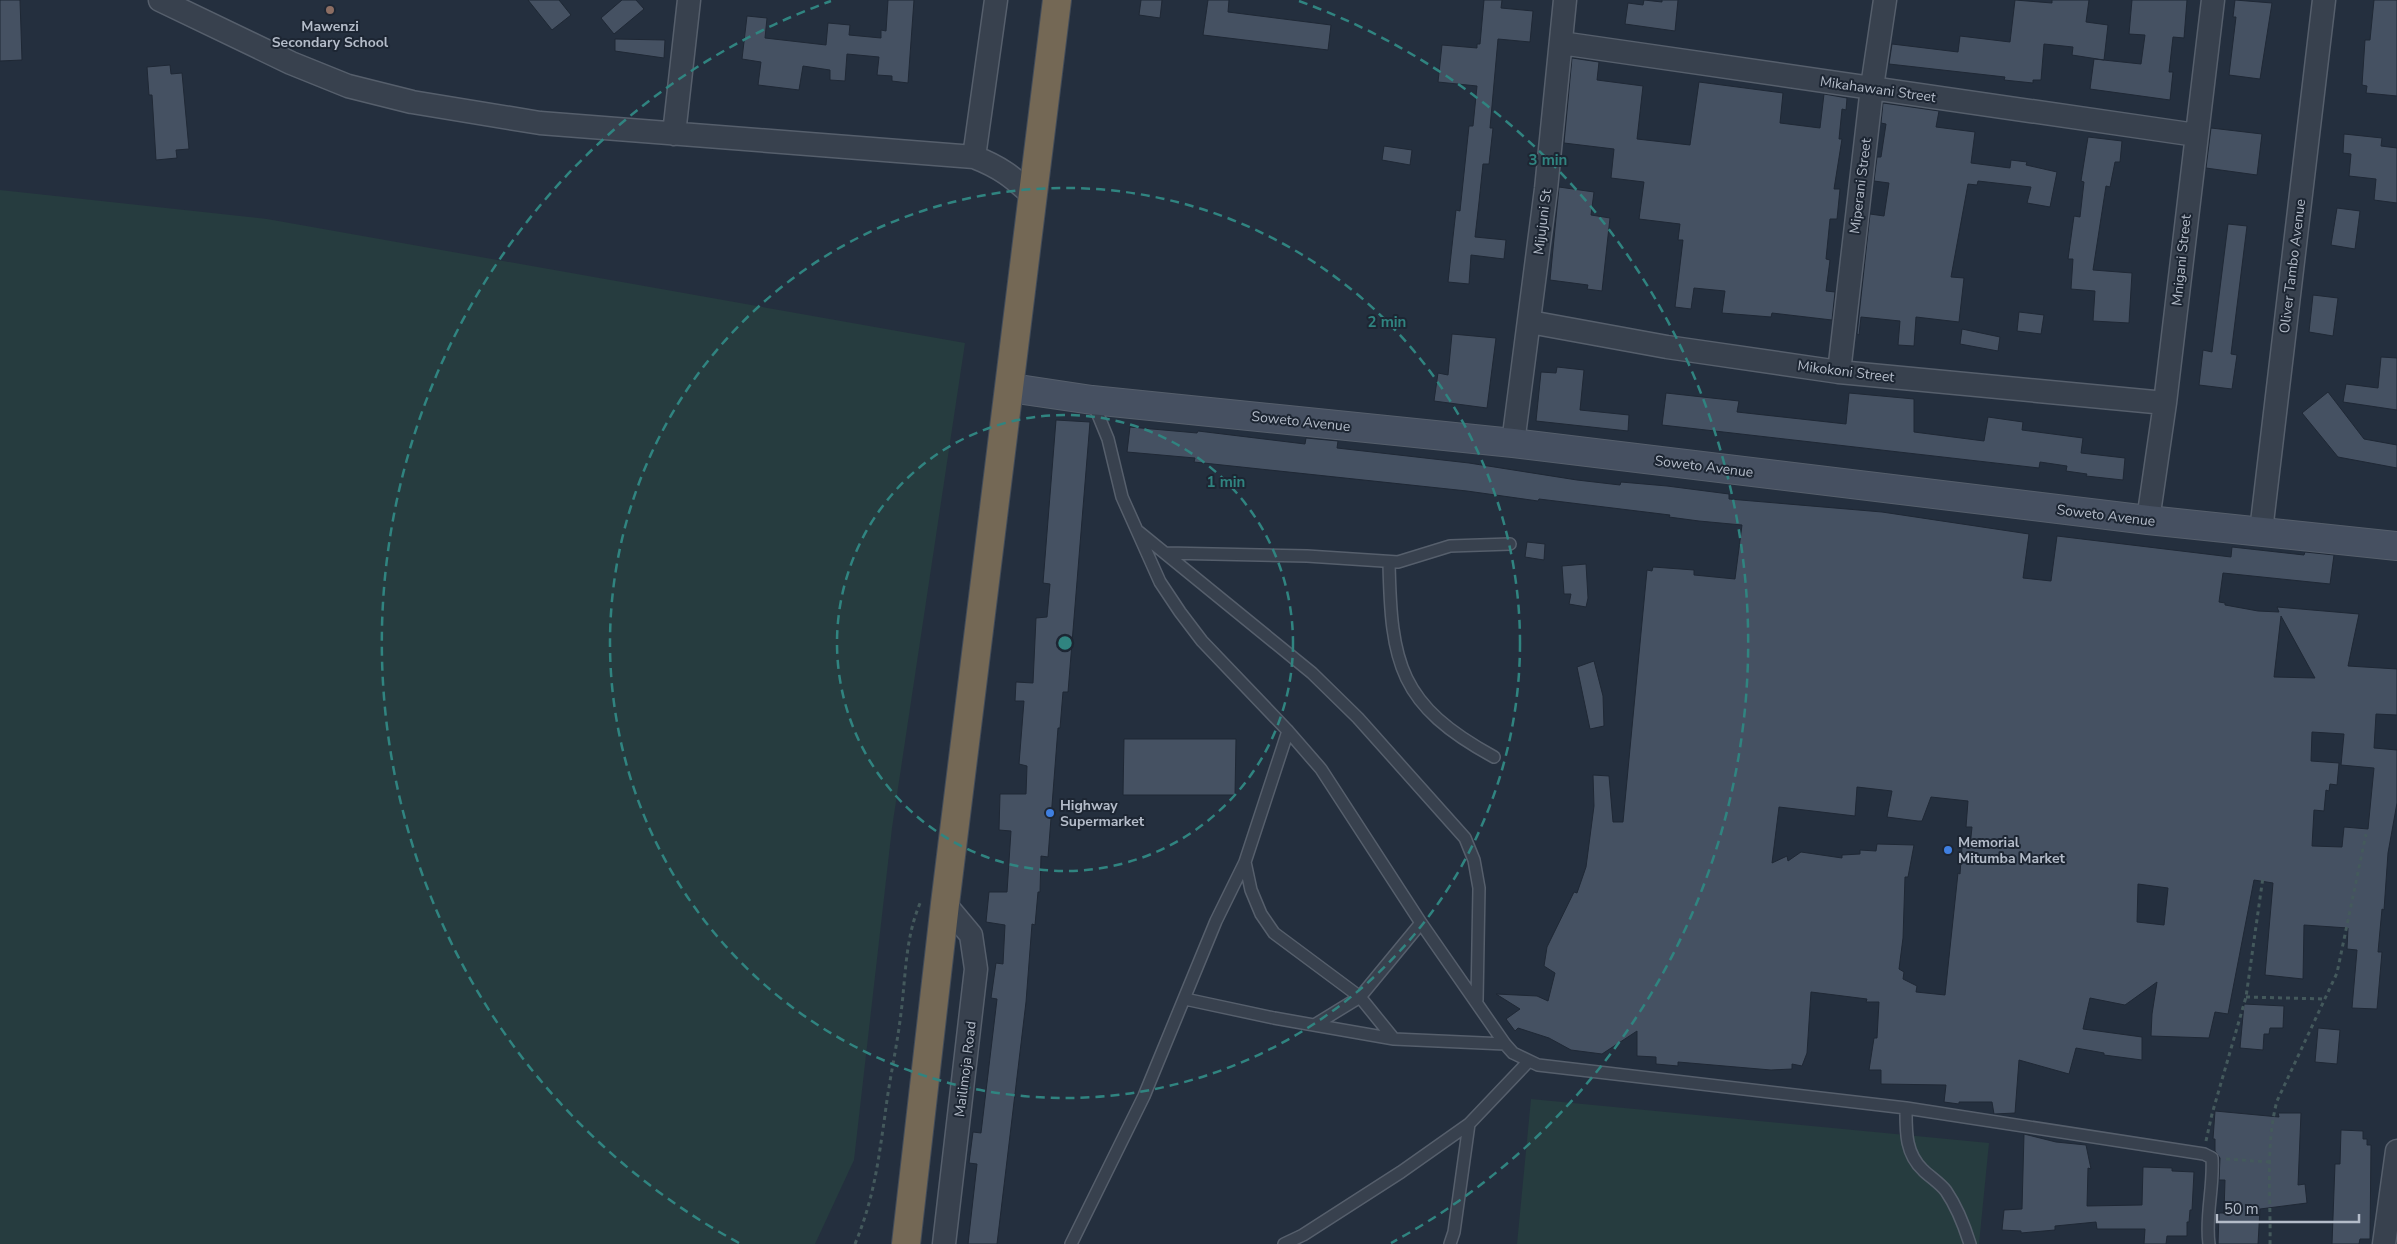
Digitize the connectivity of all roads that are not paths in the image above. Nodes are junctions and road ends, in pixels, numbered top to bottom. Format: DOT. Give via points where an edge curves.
graph roads {
  1 [pos="160,0"];
  2 [pos="689,0"];
  3 [pos="996,0"];
  4 [pos="1057,0"];
  5 [pos="1566,0"];
  6 [pos="1885,0"];
  7 [pos="2213,0"];
  8 [pos="2324,0"];
  9 [pos="1561,43"];
  10 [pos="1872,88"];
  11 [pos="674,134"];
  12 [pos="2196,136"];
  13 [pos="974,157"];
  14 [pos="1033,196"];
  15 [pos="1530,322"];
  16 [pos="1839,372"];
  17 [pos="1010,388"];
  18 [pos="1092,400"];
  19 [pos="2165,402"];
  20 [pos="1513,443"];
  21 [pos="2148,520"];
  22 [pos="1139,532"];
  23 [pos="2261,532"];
  24 [pos="1510,544"];
  25 [pos="2397,546"];
  26 [pos="1166,553"];
  27 [pos="1389,562"];
  28 [pos="1288,730"];
  29 [pos="1494,757"];
  30 [pos="1245,862"];
  31 [pos="934,901"];
  32 [pos="1421,923"];
  33 [pos="1360,997"];
  34 [pos="1185,999"];
  35 [pos="1477,1000"];
  36 [pos="1316,1024"];
  37 [pos="1394,1039"];
  38 [pos="1505,1044"];
  39 [pos="1528,1062"];
  40 [pos="1906,1108"];
  41 [pos="1469,1124"];
  42 [pos="2397,1151"];
  43 [pos="906,1244"];
  44 [pos="944,1244"];
  45 [pos="1071,1244"];
  46 [pos="1284,1244"];
  47 [pos="1450,1244"];
  48 [pos="1970,1244"];
  49 [pos="2209,1244"];
  50 [pos="2384,1244"];
  1 -- 11 [label="street" via="291,63 348,86 412,102 540,122"];
  2 -- 11 [label="street"];
  3 -- 13 [label="street"];
  4 -- 14 [label="highway"];
  5 -- 9 [label="street, Mijujuni St"];
  6 -- 10 [label="street, Miperani Street"];
  7 -- 12 [label="street, Mnigani Street"];
  8 -- 23 [label="street, Oliver Tambo Avenue"];
  9 -- 10 [label="street, Mikahawani Street"];
  9 -- 15 [label="street, Mijujuni St"];
  10 -- 12 [label="street, Mikahawani Street"];
  10 -- 16 [label="street, Miperani Street"];
  11 -- 13 [label="street"];
  12 -- 19 [label="street, Mnigani Street"];
  13 -- 14 [label="street" via="1009,174"];
  14 -- 17 [label="highway"];
  15 -- 16 [label="street, Mikokoni Street" via="1667,347"];
  15 -- 20 [label="street, Mijujuni St"];
  16 -- 19 [label="street, Mikokoni Street"];
  17 -- 18 [label="street, Soweto Avenue"];
  17 -- 31 [label="highway"];
  18 -- 20 [label="street, Soweto Avenue"];
  18 -- 22 [label="lane" via="1108,439 1122,497"];
  19 -- 21 [label="street, Mnigani Street"];
  20 -- 21 [label="street, Soweto Avenue"];
  21 -- 23 [label="street, Soweto Avenue"];
  22 -- 26 [label="lane"];
  22 -- 28 [label="lane" via="1160,582 1180,612 1227,670"];
  23 -- 25 [label="street, Soweto Avenue"];
  24 -- 27 [label="lane" via="1450,546 1407,560"];
  26 -- 27 [label="lane" via="1307,556"];
  26 -- 35 [label="lane" via="1312,673 1358,718 1465,838 1474,860 1479,888"];
  27 -- 29 [label="lane" via="1392,628 1401,667 1410,687 1440,723"];
  28 -- 30 [label="lane"];
  28 -- 32 [label="lane" via="1321,769"];
  30 -- 33 [label="lane" via="1251,890 1261,914 1274,933"];
  30 -- 34 [label="lane" via="1216,921"];
  31 -- 43 [label="highway"];
  31 -- 44 [label="street, Mailimoja Road" via="971,935 976,969"];
  32 -- 33 [label="lane"];
  32 -- 35 [label="lane"];
  33 -- 36 [label="lane"];
  33 -- 37 [label="lane"];
  34 -- 36 [label="lane"];
  34 -- 45 [label="lane" via="1144,1096"];
  35 -- 38 [label="lane"];
  36 -- 37 [label="lane"];
  37 -- 38 [label="lane"];
  38 -- 39 [label="lane"];
  39 -- 40 [label="lane"];
  39 -- 41 [label="lane"];
  40 -- 48 [label="lane" via="1909,1152 1920,1168 1945,1190 1962,1219"];
  40 -- 49 [label="lane" via="2208,1156 2213,1189 2207,1228"];
  41 -- 46 [label="lane" via="1401,1172"];
  41 -- 47 [label="lane"];
  42 -- 50 [label="street"];
}
